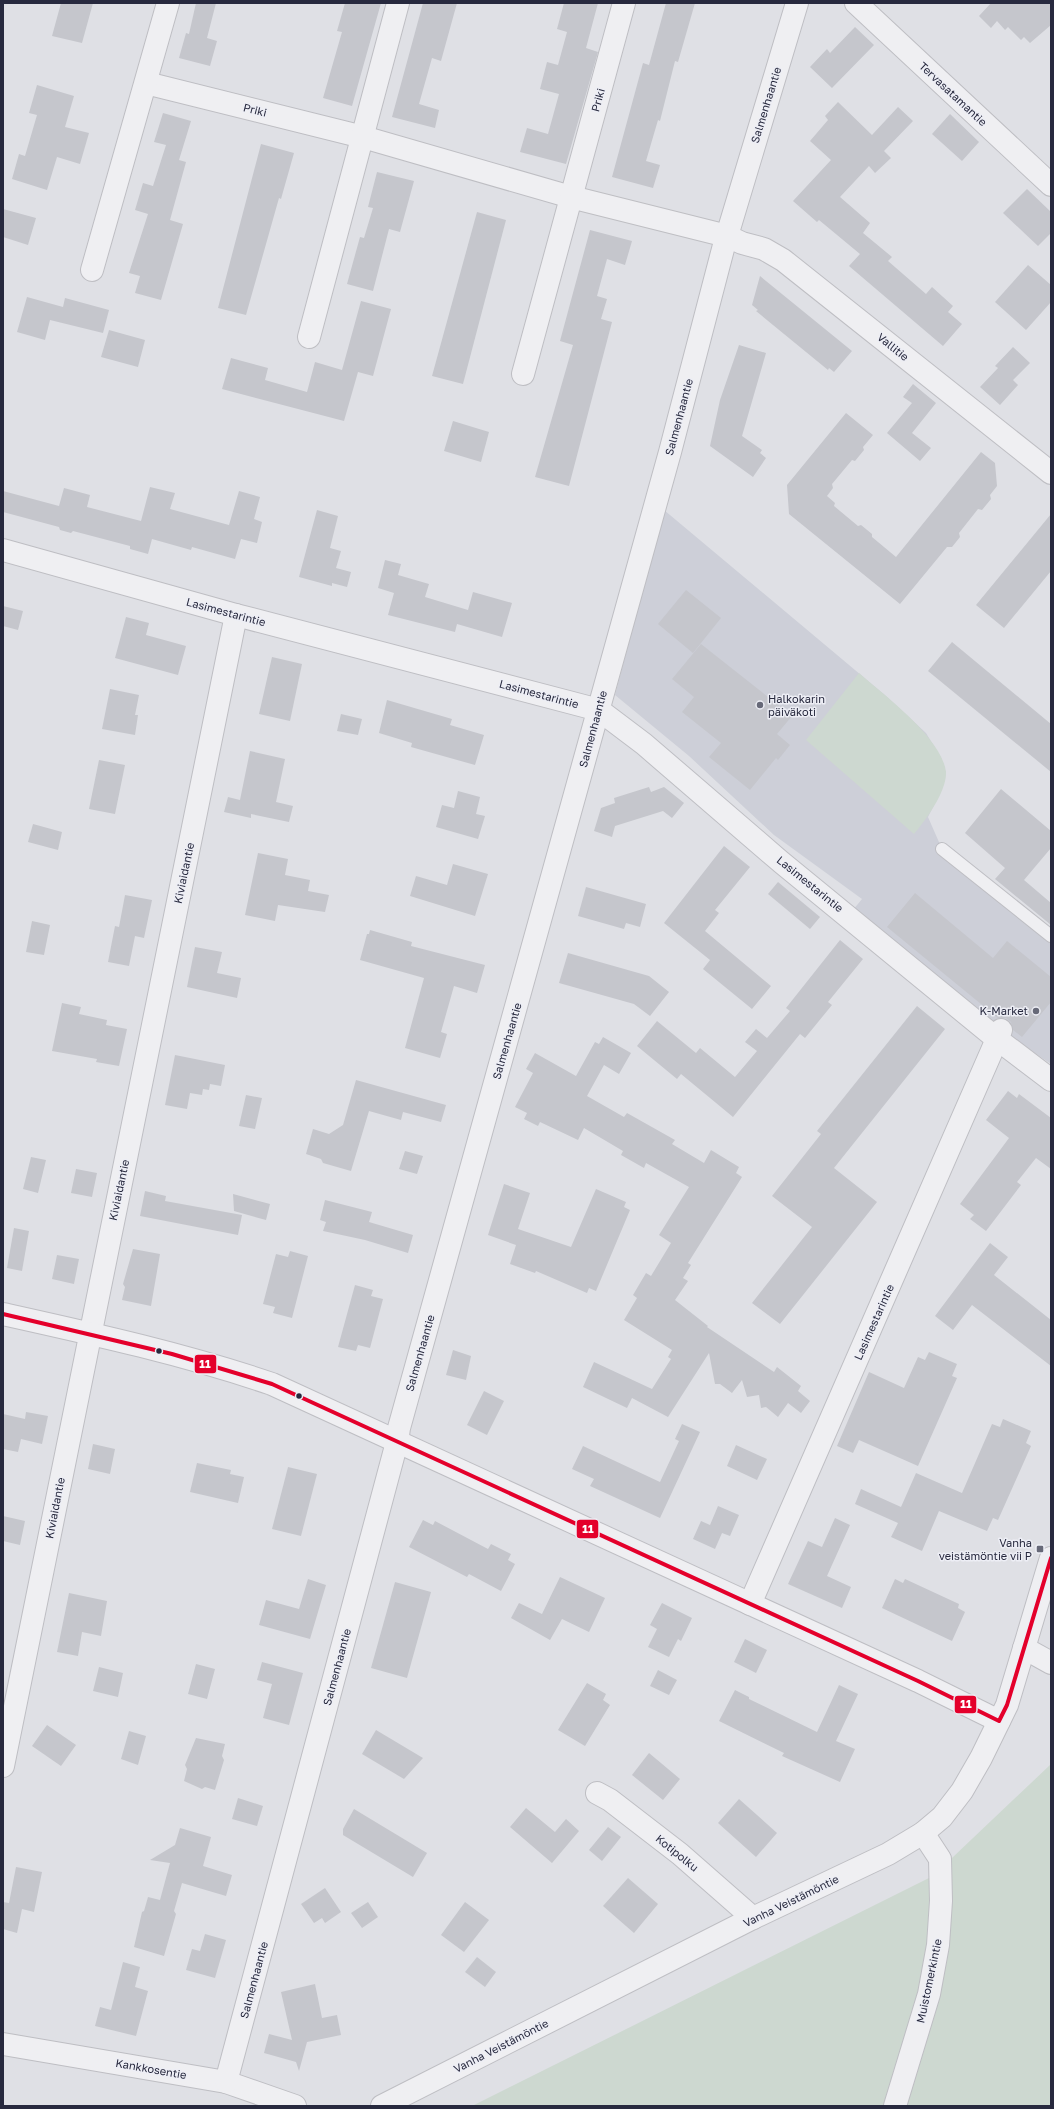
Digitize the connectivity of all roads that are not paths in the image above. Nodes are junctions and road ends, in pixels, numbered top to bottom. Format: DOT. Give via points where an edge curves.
graph roads {
  1 [pos="168,3"];
  2 [pos="398,3"];
  3 [pos="624,3"];
  4 [pos="797,3"];
  5 [pos="856,3"];
  6 [pos="146,83"];
  7 [pos="363,137"];
  8 [pos="1051,185"];
  9 [pos="571,197"];
  10 [pos="727,236"];
  11 [pos="92,270"];
  12 [pos="309,336"];
  13 [pos="523,374"];
  14 [pos="1051,473"];
  15 [pos="3,550"];
  16 [pos="236,615"];
  17 [pos="598,710"];
  18 [pos="942,849"];
  19 [pos="1051,936"];
  20 [pos="999,1035"];
  21 [pos="1050,1077"];
  22 [pos="3,1314"];
  23 [pos="90,1334"];
  24 [pos="397,1442"];
  25 [pos="1051,1558"];
  26 [pos="750,1604"];
  27 [pos="1024,1648"];
  28 [pos="1051,1663"];
  29 [pos="1000,1721"];
  30 [pos="3,1766"];
  31 [pos="597,1793"];
  32 [pos="923,1833"];
  33 [pos="753,1918"];
  34 [pos="3,2044"];
  35 [pos="226,2082"];
  36 [pos="295,2106"];
  37 [pos="382,2106"];
  38 [pos="895,2106"];
  1 -- 6 [label="street"];
  2 -- 7 [label="street"];
  3 -- 9 [label="street, Priki"];
  4 -- 10 [label="street, Salmenhaantie"];
  5 -- 8 [label="street, Tervasatamantie"];
  6 -- 7 [label="street, Priki"];
  6 -- 11 [label="street"];
  7 -- 9 [label="street, Priki"];
  7 -- 12 [label="street"];
  9 -- 10 [label="street, Priki"];
  9 -- 13 [label="street, Priki"];
  10 -- 14 [label="street, Vallitie" via="764,249 783,260"];
  10 -- 17 [label="street, Salmenhaantie"];
  15 -- 16 [label="street, Lasimestarintie"];
  16 -- 17 [label="street, Lasimestarintie"];
  16 -- 23 [label="street, Kiviaidantie"];
  17 -- 20 [label="street, Lasimestarintie" via="644,744 781,862"];
  17 -- 24 [label="street, Salmenhaantie" via="405,1405"];
  18 -- 19 [label="lane"];
  20 -- 21 [label="street, Lasimestarintie"];
  20 -- 26 [label="street, Lasimestarintie"];
  22 -- 23 [label="street"];
  23 -- 24 [label="street" via="221,1367 272,1384"];
  23 -- 30 [label="street, Kiviaidantie"];
  24 -- 26 [label="street"];
  24 -- 35 [label="street, Salmenhaantie"];
  25 -- 27 [label="street, Vanha Veistämöntie"];
  26 -- 29 [label="street"];
  27 -- 28 [label="street"];
  27 -- 29 [label="street, Vanha Veistämöntie"];
  29 -- 32 [label="street, Vanha Veistämöntie" via="962,1791 942,1816"];
  31 -- 33 [label="street, Kotipolku" via="610,1800 680,1854"];
  32 -- 33 [label="street, Vanha Veistämöntie" via="888,1854"];
  32 -- 38 [label="street, Muistomerkintie" via="940,1858 938,1945 928,1994"];
  33 -- 37 [label="street, Vanha Veistämöntie"];
  34 -- 35 [label="street, Kankkosentie"];
  35 -- 36 [label="street, Kankkosentie"];
}
